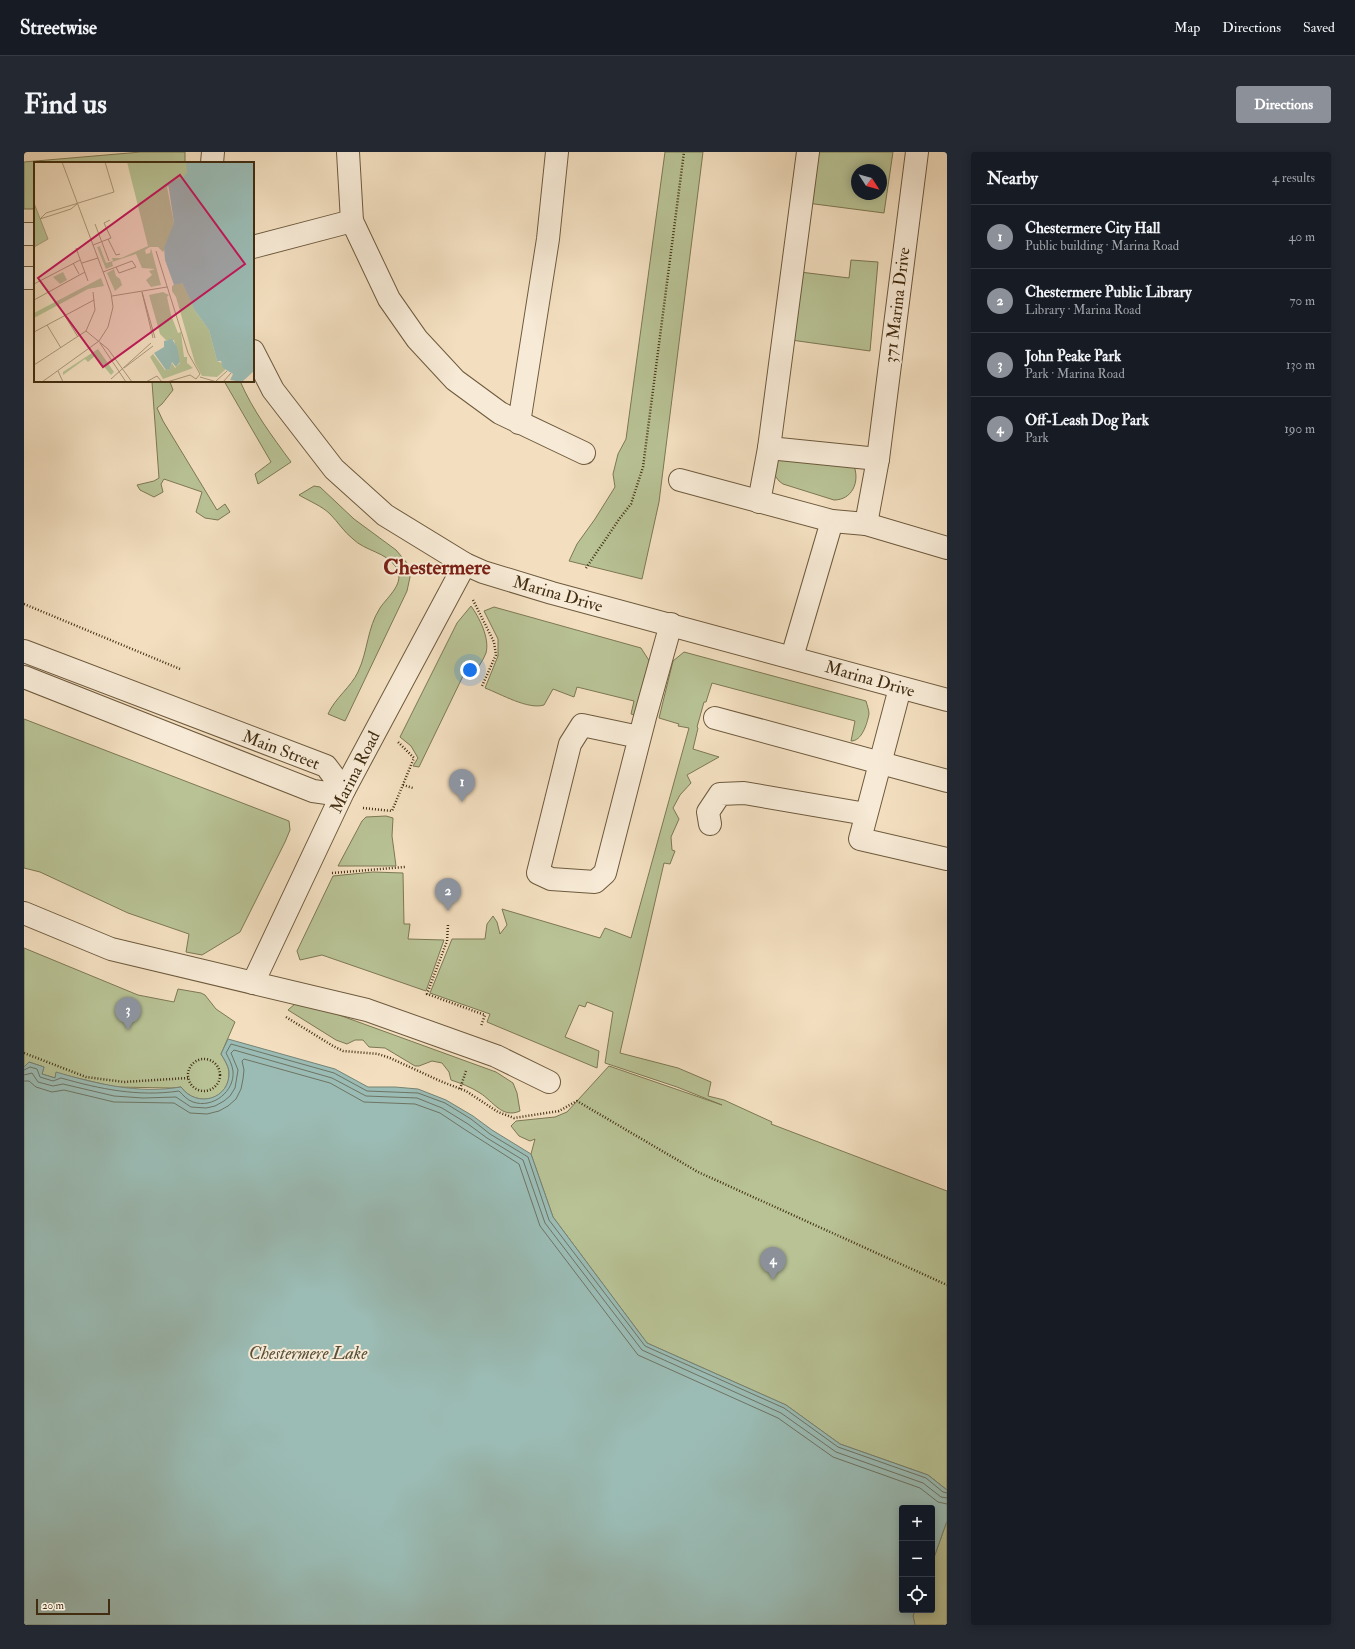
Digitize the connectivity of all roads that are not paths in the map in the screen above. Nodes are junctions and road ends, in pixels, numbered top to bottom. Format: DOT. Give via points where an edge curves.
graph roads {
  1 [pos="213,152"];
  2 [pos="348,152"];
  3 [pos="557,152"];
  4 [pos="808,152"];
  5 [pos="917,152"];
  6 [pos="212,162"];
  7 [pos="352,221"];
  8 [pos="254,247"];
  9 [pos="254,353"];
  10 [pos="519,423"];
  11 [pos="769,448"];
  12 [pos="584,453"];
  13 [pos="878,459"];
  14 [pos="680,480"];
  15 [pos="758,502"];
  16 [pos="832,521"];
  17 [pos="866,524"];
  18 [pos="947,548"];
  19 [pos="465,564"];
  20 [pos="671,624"];
  21 [pos="24,651"];
  22 [pos="792,657"];
  23 [pos="24,677"];
  24 [pos="900,688"];
  25 [pos="947,700"];
  26 [pos="715,718"];
  27 [pos="639,737"];
  28 [pos="880,764"];
  29 [pos="947,781"];
  30 [pos="344,790"];
  31 [pos="866,814"];
  32 [pos="710,824"];
  33 [pos="947,859"];
  34 [pos="24,913"];
  35 [pos="254,983"];
  36 [pos="549,1082"];
  1 -- 6 [label="street"];
  2 -- 7 [label="street"];
  3 -- 10 [label="street" via="548,239"];
  4 -- 11 [label="street"];
  5 -- 13 [label="street, 371 Marina Drive"];
  7 -- 8 [label="street"];
  7 -- 10 [label="street" via="389,299 417,340 455,380 500,413"];
  9 -- 19 [label="street, Marina Drive" via="273,390 334,469 385,514"];
  10 -- 12 [label="street"];
  11 -- 13 [label="street"];
  11 -- 15 [label="street"];
  13 -- 17 [label="street, 371 Marina Drive"];
  14 -- 15 [label="street"];
  15 -- 16 [label="street"];
  16 -- 17 [label="street"];
  16 -- 22 [label="street"];
  17 -- 18 [label="street"];
  19 -- 20 [label="street, Marina Drive" via="552,593"];
  19 -- 30 [label="street, Marina Road"];
  20 -- 22 [label="street, Marina Drive"];
  20 -- 27 [label="street"];
  21 -- 30 [label="street, Main Street" via="326,766"];
  22 -- 24 [label="street, Marina Drive"];
  23 -- 30 [label="street, Main Street" via="313,792"];
  24 -- 25 [label="street, Marina Drive"];
  24 -- 28 [label="street"];
  26 -- 28 [label="street"];
  27 -- 27 [label="street" via="605,873 595,882 551,879 538,873 570,744 582,725"];
  28 -- 29 [label="street"];
  28 -- 31 [label="street"];
  30 -- 35 [label="street, Marina Road"];
  31 -- 32 [label="street" via="744,793 720,794 708,812"];
  31 -- 33 [label="street" via="860,838"];
  34 -- 35 [label="street" via="111,950"];
  35 -- 36 [label="street" via="367,1010 496,1056"];
}
